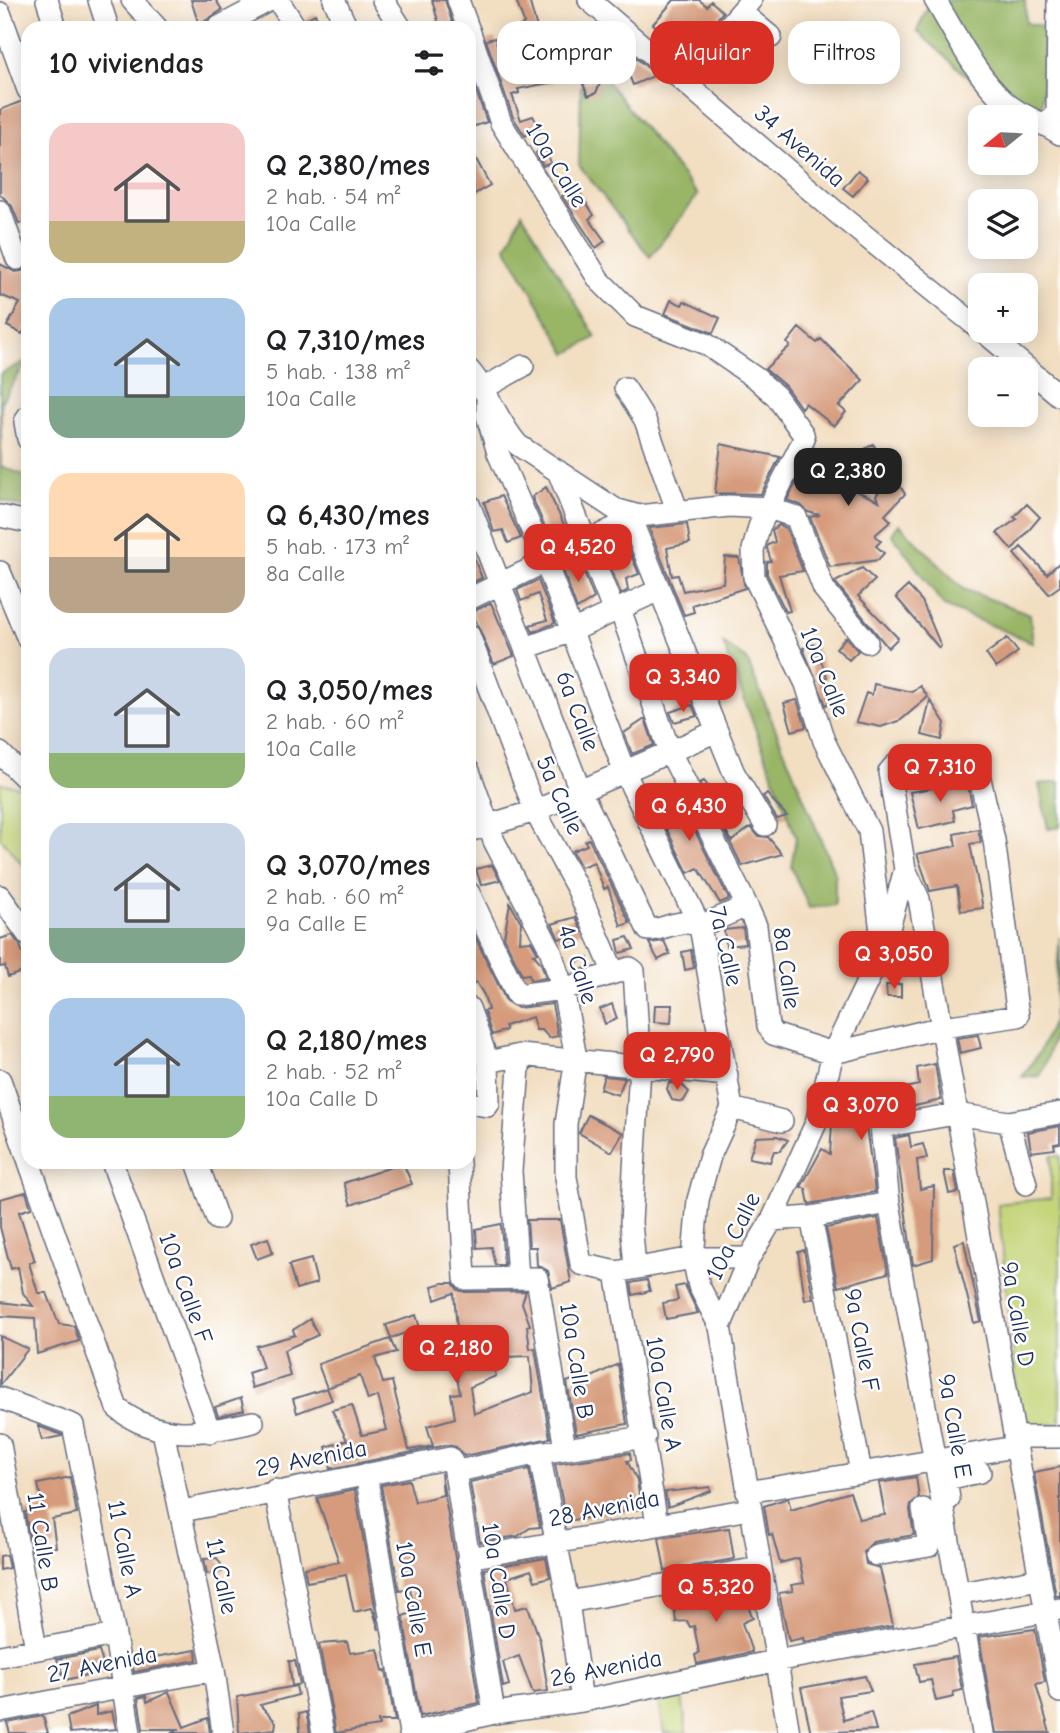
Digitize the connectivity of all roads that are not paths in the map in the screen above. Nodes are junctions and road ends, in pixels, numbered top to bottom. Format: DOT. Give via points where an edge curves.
graph roads {
  1 [pos="47,0"];
  2 [pos="99,0"];
  3 [pos="132,0"];
  4 [pos="270,0"];
  5 [pos="334,0"];
  6 [pos="383,0"];
  7 [pos="458,0"];
  8 [pos="589,0"];
  9 [pos="935,0"];
  10 [pos="1058,0"];
  11 [pos="746,6"];
  12 [pos="0,13"];
  13 [pos="54,21"];
  14 [pos="106,21"];
  15 [pos="151,21"];
  16 [pos="236,21"];
  17 [pos="290,21"];
  18 [pos="344,21"];
  19 [pos="396,21"];
  20 [pos="466,21"];
  21 [pos="733,21"];
  22 [pos="758,21"];
  23 [pos="476,50"];
  24 [pos="650,52"];
  25 [pos="21,71"];
  26 [pos="1059,78"];
  27 [pos="687,84"];
  28 [pos="1054,129"];
  29 [pos="0,211"];
  30 [pos="15,258"];
  31 [pos="968,319"];
  32 [pos="997,343"];
  33 [pos="523,366"];
  34 [pos="478,386"];
  35 [pos="625,388"];
  36 [pos="1060,396"];
  37 [pos="558,471"];
  38 [pos="769,508"];
  39 [pos="677,510"];
  40 [pos="0,516"];
  41 [pos="21,520"];
  42 [pos="476,522"];
  43 [pos="637,522"];
  44 [pos="585,540"];
  45 [pos="545,560"];
  46 [pos="0,572"];
  47 [pos="500,582"];
  48 [pos="659,590"];
  49 [pos="476,595"];
  50 [pos="617,610"];
  51 [pos="21,622"];
  52 [pos="572,631"];
  53 [pos="867,642"];
  54 [pos="526,648"];
  55 [pos="476,654"];
  56 [pos="717,731"];
  57 [pos="670,752"];
  58 [pos="0,753"];
  59 [pos="625,773"];
  60 [pos="21,774"];
  61 [pos="476,790"];
  62 [pos="580,790"];
  63 [pos="535,811"];
  64 [pos="489,824"];
  65 [pos="765,825"];
  66 [pos="476,829"];
  67 [pos="905,869"];
  68 [pos="0,896"];
  69 [pos="476,907"];
  70 [pos="750,911"];
  71 [pos="21,925"];
  72 [pos="700,926"];
  73 [pos="883,949"];
  74 [pos="613,971"];
  75 [pos="563,989"];
  76 [pos="943,1027"];
  77 [pos="476,1028"];
  78 [pos="833,1053"];
  79 [pos="520,1055"];
  80 [pos="576,1058"];
  81 [pos="488,1062"];
  82 [pos="640,1067"];
  83 [pos="727,1075"];
  84 [pos="0,1080"];
  85 [pos="478,1105"];
  86 [pos="732,1108"];
  87 [pos="1060,1113"];
  88 [pos="955,1114"];
  89 [pos="782,1121"];
  90 [pos="1009,1122"];
  91 [pos="21,1138"];
  92 [pos="32,1169"];
  93 [pos="115,1169"];
  94 [pos="199,1169"];
  95 [pos="459,1169"];
  96 [pos="1026,1184"];
  97 [pos="889,1203"];
  98 [pos="811,1217"];
  99 [pos="217,1219"];
  100 [pos="772,1220"];
  101 [pos="693,1258"];
  102 [pos="750,1258"];
  103 [pos="626,1270"];
  104 [pos="528,1279"];
  105 [pos="720,1327"];
  106 [pos="0,1398"];
  107 [pos="253,1422"];
  108 [pos="163,1431"];
  109 [pos="210,1432"];
  110 [pos="645,1437"];
  111 [pos="1060,1437"];
  112 [pos="1015,1442"];
  113 [pos="0,1444"];
  114 [pos="565,1449"];
  115 [pos="539,1452"];
  116 [pos="935,1462"];
  117 [pos="452,1465"];
  118 [pos="861,1472"];
  119 [pos="980,1472"];
  120 [pos="366,1474"];
  121 [pos="275,1490"];
  122 [pos="748,1500"];
  123 [pos="923,1509"];
  124 [pos="182,1511"];
  125 [pos="657,1524"];
  126 [pos="555,1544"];
  127 [pos="941,1546"];
  128 [pos="876,1555"];
  129 [pos="468,1559"];
  130 [pos="760,1568"];
  131 [pos="1039,1579"];
  132 [pos="967,1592"];
  133 [pos="568,1602"];
  134 [pos="1053,1610"];
  135 [pos="964,1627"];
  136 [pos="115,1635"];
  137 [pos="36,1649"];
  138 [pos="0,1656"];
  139 [pos="775,1661"];
  140 [pos="215,1670"];
  141 [pos="123,1687"];
  142 [pos="1060,1692"];
  143 [pos="582,1701"];
  144 [pos="0,1711"];
  145 [pos="494,1713"];
  146 [pos="130,1733"];
  147 [pos="223,1733"];
  148 [pos="323,1733"];
  149 [pos="410,1733"];
  150 [pos="789,1733"];
  151 [pos="983,1733"];
  1 -- 13 [label="street"];
  2 -- 14 [label="street"];
  3 -- 15 [label="street"];
  4 -- 16 [label="street"];
  4 -- 17 [label="street"];
  5 -- 18 [label="street"];
  6 -- 19 [label="street"];
  7 -- 20 [label="street, 10a Calle"];
  8 -- 24 [label="street, 34 Avenida"];
  9 -- 28 [label="street" via="1004,102 1033,122"];
  10 -- 26 [label="street"];
  11 -- 21 [label="street"];
  11 -- 22 [label="street"];
  12 -- 25 [label="street"];
  23 -- 38 [label="street, 10a Calle" via="501,124 599,280 635,316 706,344 747,372 776,396 801,428 804,439"];
  26 -- 28 [label="street"];
  27 -- 31 [label="street, 34 Avenida"];
  29 -- 30 [label="street"];
  32 -- 36 [label="street, 34 Avenida"];
  33 -- 34 [label="street"];
  34 -- 37 [label="street" via="518,445"];
  34 -- 45 [label="street, 7a Calle" via="498,453"];
  35 -- 39 [label="street" via="649,429"];
  37 -- 43 [label="street"];
  37 -- 44 [label="street, 8a Calle"];
  38 -- 39 [label="street"];
  38 -- 53 [label="street" via="796,517 824,589"];
  38 -- 73 [label="street, 10a Calle" via="753,551 754,577 806,684 824,741 869,831"];
  39 -- 43 [label="street"];
  40 -- 41 [label="street"];
  42 -- 47 [label="street, 6a Calle"];
  43 -- 44 [label="street"];
  43 -- 48 [label="street"];
  44 -- 45 [label="street"];
  44 -- 50 [label="street, 8a Calle"];
  45 -- 47 [label="street"];
  45 -- 52 [label="street, 7a Calle"];
  46 -- 51 [label="street"];
  47 -- 49 [label="street"];
  47 -- 54 [label="street, 6a Calle"];
  48 -- 50 [label="street"];
  48 -- 56 [label="street"];
  50 -- 52 [label="street"];
  50 -- 57 [label="street, 8a Calle"];
  52 -- 54 [label="street"];
  52 -- 59 [label="street, 7a Calle"];
  54 -- 62 [label="street, 6a Calle"];
  55 -- 63 [label="street, 5a Calle"];
  56 -- 57 [label="street"];
  56 -- 65 [label="street" via="734,772"];
  57 -- 59 [label="street"];
  57 -- 70 [label="street, 8a Calle"];
  58 -- 60 [label="street"];
  59 -- 62 [label="street"];
  59 -- 72 [label="street, 7a Calle"];
  61 -- 64 [label="street, 4a Calle"];
  62 -- 63 [label="street"];
  62 -- 72 [label="street, 6a Calle" via="650,931 673,922"];
  63 -- 64 [label="street"];
  63 -- 74 [label="street, 5a Calle" via="578,890"];
  64 -- 66 [label="street"];
  64 -- 75 [label="street, 4a Calle" via="550,949"];
  67 -- 73 [label="street"];
  67 -- 76 [label="street, 9a Calle D" via="919,899"];
  67 -- 76 [label="street" via="891,768 971,758 977,766 994,840 1019,1014"];
  68 -- 71 [label="street"];
  69 -- 75 [label="street" via="514,992 522,997"];
  70 -- 72 [label="street"];
  70 -- 78 [label="street, 8a Calle" via="768,1026 773,1034"];
  72 -- 83 [label="street, 7a Calle"];
  73 -- 78 [label="street, 10a Calle"];
  74 -- 75 [label="street"];
  74 -- 82 [label="street" via="634,971"];
  75 -- 80 [label="street, 4a Calle"];
  76 -- 78 [label="street"];
  76 -- 88 [label="street, 9a Calle D"];
  77 -- 81 [label="street"];
  78 -- 100 [label="street, 10a Calle" via="816,1123"];
  79 -- 80 [label="street"];
  79 -- 81 [label="street"];
  79 -- 104 [label="street, 10a Calle B" via="511,1171"];
  80 -- 82 [label="street"];
  80 -- 103 [label="street, 4a Calle" via="566,1124 566,1177 581,1264"];
  81 -- 85 [label="street"];
  82 -- 83 [label="street"];
  82 -- 103 [label="street"];
  83 -- 86 [label="street, 7a Calle"];
  84 -- 91 [label="street"];
  86 -- 89 [label="street"];
  86 -- 101 [label="street" via="710,1156 698,1200"];
  87 -- 90 [label="street"];
  88 -- 90 [label="street"];
  88 -- 97 [label="street, 9a Calle E" via="881,1127"];
  88 -- 112 [label="street, 9a Calle D"];
  90 -- 96 [label="street"];
  92 -- 108 [label="street" via="117,1408 134,1422"];
  93 -- 109 [label="street, 10a Calle F"];
  94 -- 99 [label="street"];
  95 -- 104 [label="street" via="465,1279"];
  97 -- 98 [label="street"];
  97 -- 116 [label="street, 9a Calle E"];
  98 -- 100 [label="street"];
  98 -- 118 [label="street, 9a Calle F"];
  100 -- 102 [label="street, 10a Calle"];
  101 -- 102 [label="street"];
  101 -- 103 [label="street"];
  101 -- 105 [label="street" via="699,1286"];
  102 -- 105 [label="street, 10a Calle"];
  103 -- 110 [label="street, 10a Calle A"];
  104 -- 114 [label="street, 10a Calle B"];
  105 -- 122 [label="street"];
  106 -- 136 [label="street, 11 Calle A" via="71,1422 75,1430"];
  107 -- 109 [label="street"];
  108 -- 109 [label="street"];
  108 -- 124 [label="street, 11 Calle"];
  110 -- 114 [label="street, 29 Avenida"];
  110 -- 125 [label="street, 10a Calle A"];
  111 -- 112 [label="street, 28 Avenida"];
  112 -- 116 [label="street, 28 Avenida"];
  112 -- 131 [label="street, 9a Calle D"];
  113 -- 137 [label="street, 11 Calle B"];
  114 -- 115 [label="street, 29 Avenida"];
  115 -- 117 [label="street, 29 Avenida"];
  115 -- 126 [label="street"];
  116 -- 118 [label="street, 28 Avenida"];
  116 -- 127 [label="street, 9a Calle E"];
  117 -- 120 [label="street, 29 Avenida"];
  117 -- 129 [label="street, 10a Calle D"];
  118 -- 122 [label="street, 28 Avenida"];
  119 -- 132 [label="street" via="945,1482"];
  120 -- 121 [label="street, 29 Avenida"];
  120 -- 149 [label="street, 10a Calle E"];
  121 -- 124 [label="street, 29 Avenida"];
  121 -- 148 [label="street"];
  122 -- 125 [label="street, 28 Avenida"];
  122 -- 130 [label="street"];
  123 -- 127 [label="street"];
  124 -- 140 [label="street, 11 Calle"];
  125 -- 126 [label="street, 28 Avenida"];
  126 -- 129 [label="street, 28 Avenida"];
  126 -- 133 [label="street"];
  127 -- 128 [label="street"];
  127 -- 135 [label="street, 9a Calle E"];
  129 -- 145 [label="street, 10a Calle D"];
  130 -- 133 [label="street"];
  130 -- 139 [label="street"];
  131 -- 132 [label="street"];
  131 -- 134 [label="street, 9a Calle D"];
  132 -- 135 [label="street"];
  133 -- 143 [label="street"];
  134 -- 135 [label="street, 26 Avenida"];
  134 -- 142 [label="street, 9a Calle D"];
  135 -- 139 [label="street, 26 Avenida"];
  135 -- 151 [label="street, 9a Calle E"];
  136 -- 137 [label="street"];
  136 -- 141 [label="street, 11 Calle A"];
  137 -- 138 [label="street"];
  139 -- 143 [label="street, 26 Avenida"];
  139 -- 150 [label="street"];
  140 -- 141 [label="street, 27 Avenida"];
  140 -- 147 [label="street, 11 Calle"];
  141 -- 144 [label="street, 27 Avenida"];
  141 -- 146 [label="street, 11 Calle A"];
  143 -- 145 [label="street, 26 Avenida"];
  145 -- 149 [label="street, 26 Avenida"];
}
